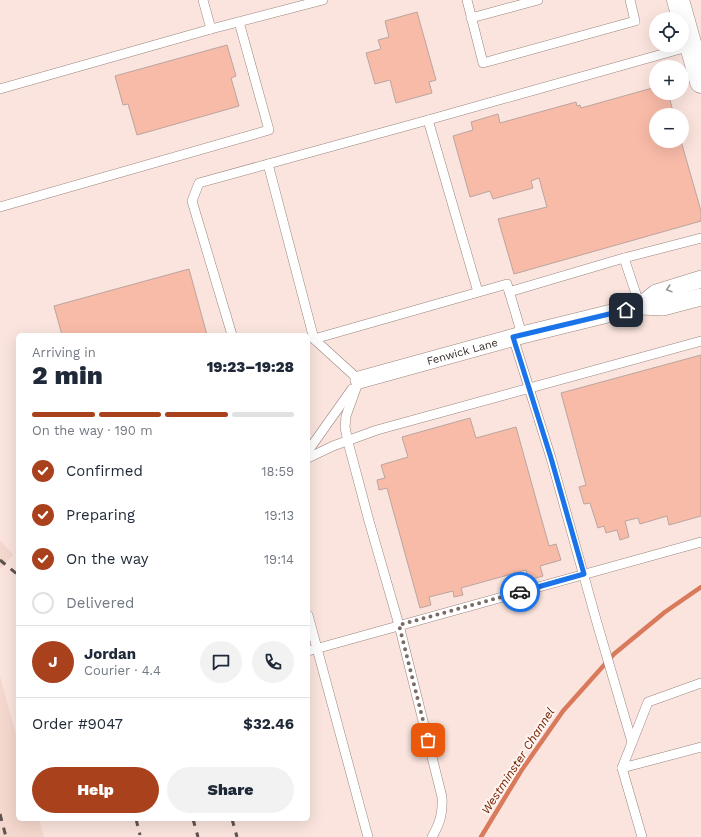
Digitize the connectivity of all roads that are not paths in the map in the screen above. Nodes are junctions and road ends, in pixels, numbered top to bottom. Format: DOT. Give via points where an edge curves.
graph roads {
  1 [pos="203,0"];
  2 [pos="322,0"];
  3 [pos="467,0"];
  4 [pos="538,0"];
  5 [pos="630,0"];
  6 [pos="678,0"];
  7 [pos="301,3"];
  8 [pos="471,18"];
  9 [pos="238,22"];
  10 [pos="211,29"];
  11 [pos="696,45"];
  12 [pos="701,82"];
  13 [pos="0,89"];
  14 [pos="428,120"];
  15 [pos="268,164"];
  16 [pos="0,207"];
  17 [pos="701,238"];
  18 [pos="624,258"];
  19 [pos="701,279"];
  20 [pos="478,292"];
  21 [pos="509,292"];
  22 [pos="701,297"];
  23 [pos="640,306"];
  24 [pos="231,333"];
  25 [pos="517,336"];
  26 [pos="314,340"];
  27 [pos="701,341"];
  28 [pos="359,380"];
  29 [pos="529,388"];
  30 [pos="348,442"];
  31 [pos="310,448"];
  32 [pos="310,457"];
  33 [pos="701,542"];
  34 [pos="584,574"];
  35 [pos="399,625"];
  36 [pos="310,628"];
  37 [pos="313,650"];
  38 [pos="701,683"];
  39 [pos="632,742"];
  40 [pos="701,747"];
  41 [pos="622,768"];
  42 [pos="368,837"];
  43 [pos="432,837"];
  44 [pos="642,837"];
  1 -- 10 [label="lane"];
  2 -- 7 [label="lane"];
  3 -- 8 [label="lane"];
  4 -- 8 [label="lane"];
  5 -- 8 [label="lane" via="635,21 483,63"];
  6 -- 11 [label="street"];
  7 -- 9 [label="lane"];
  9 -- 10 [label="lane"];
  9 -- 16 [label="lane" via="268,130"];
  10 -- 13 [label="lane"];
  11 -- 12 [label="street"];
  11 -- 14 [label="lane"];
  14 -- 15 [label="lane"];
  14 -- 20 [label="lane"];
  15 -- 24 [label="lane" via="199,183 192,201"];
  15 -- 26 [label="lane"];
  17 -- 18 [label="lane"];
  18 -- 21 [label="lane"];
  18 -- 23 [label="lane"];
  19 -- 23 [label="street, Fenwick Lane, one-way" via="656,293"];
  20 -- 21 [label="lane" via="507,284"];
  20 -- 26 [label="lane"];
  21 -- 25 [label="lane"];
  22 -- 23 [label="street" via="663,307"];
  23 -- 25 [label="street, Fenwick Lane"];
  25 -- 28 [label="street, Fenwick Lane"];
  25 -- 29 [label="lane"];
  26 -- 28 [label="lane"];
  27 -- 29 [label="lane"];
  28 -- 30 [label="lane" via="346,416"];
  28 -- 31 [label="lane"];
  29 -- 30 [label="lane" via="377,430"];
  29 -- 34 [label="lane"];
  30 -- 32 [label="lane"];
  30 -- 35 [label="lane"];
  33 -- 34 [label="lane"];
  34 -- 35 [label="lane"];
  34 -- 39 [label="lane"];
  35 -- 37 [label="lane"];
  35 -- 43 [label="lane" via="442,797 443,810"];
  36 -- 37 [label="lane"];
  37 -- 42 [label="lane"];
  38 -- 39 [label="lane" via="648,702"];
  39 -- 41 [label="lane"];
  40 -- 41 [label="lane"];
  41 -- 44 [label="lane"];
}
